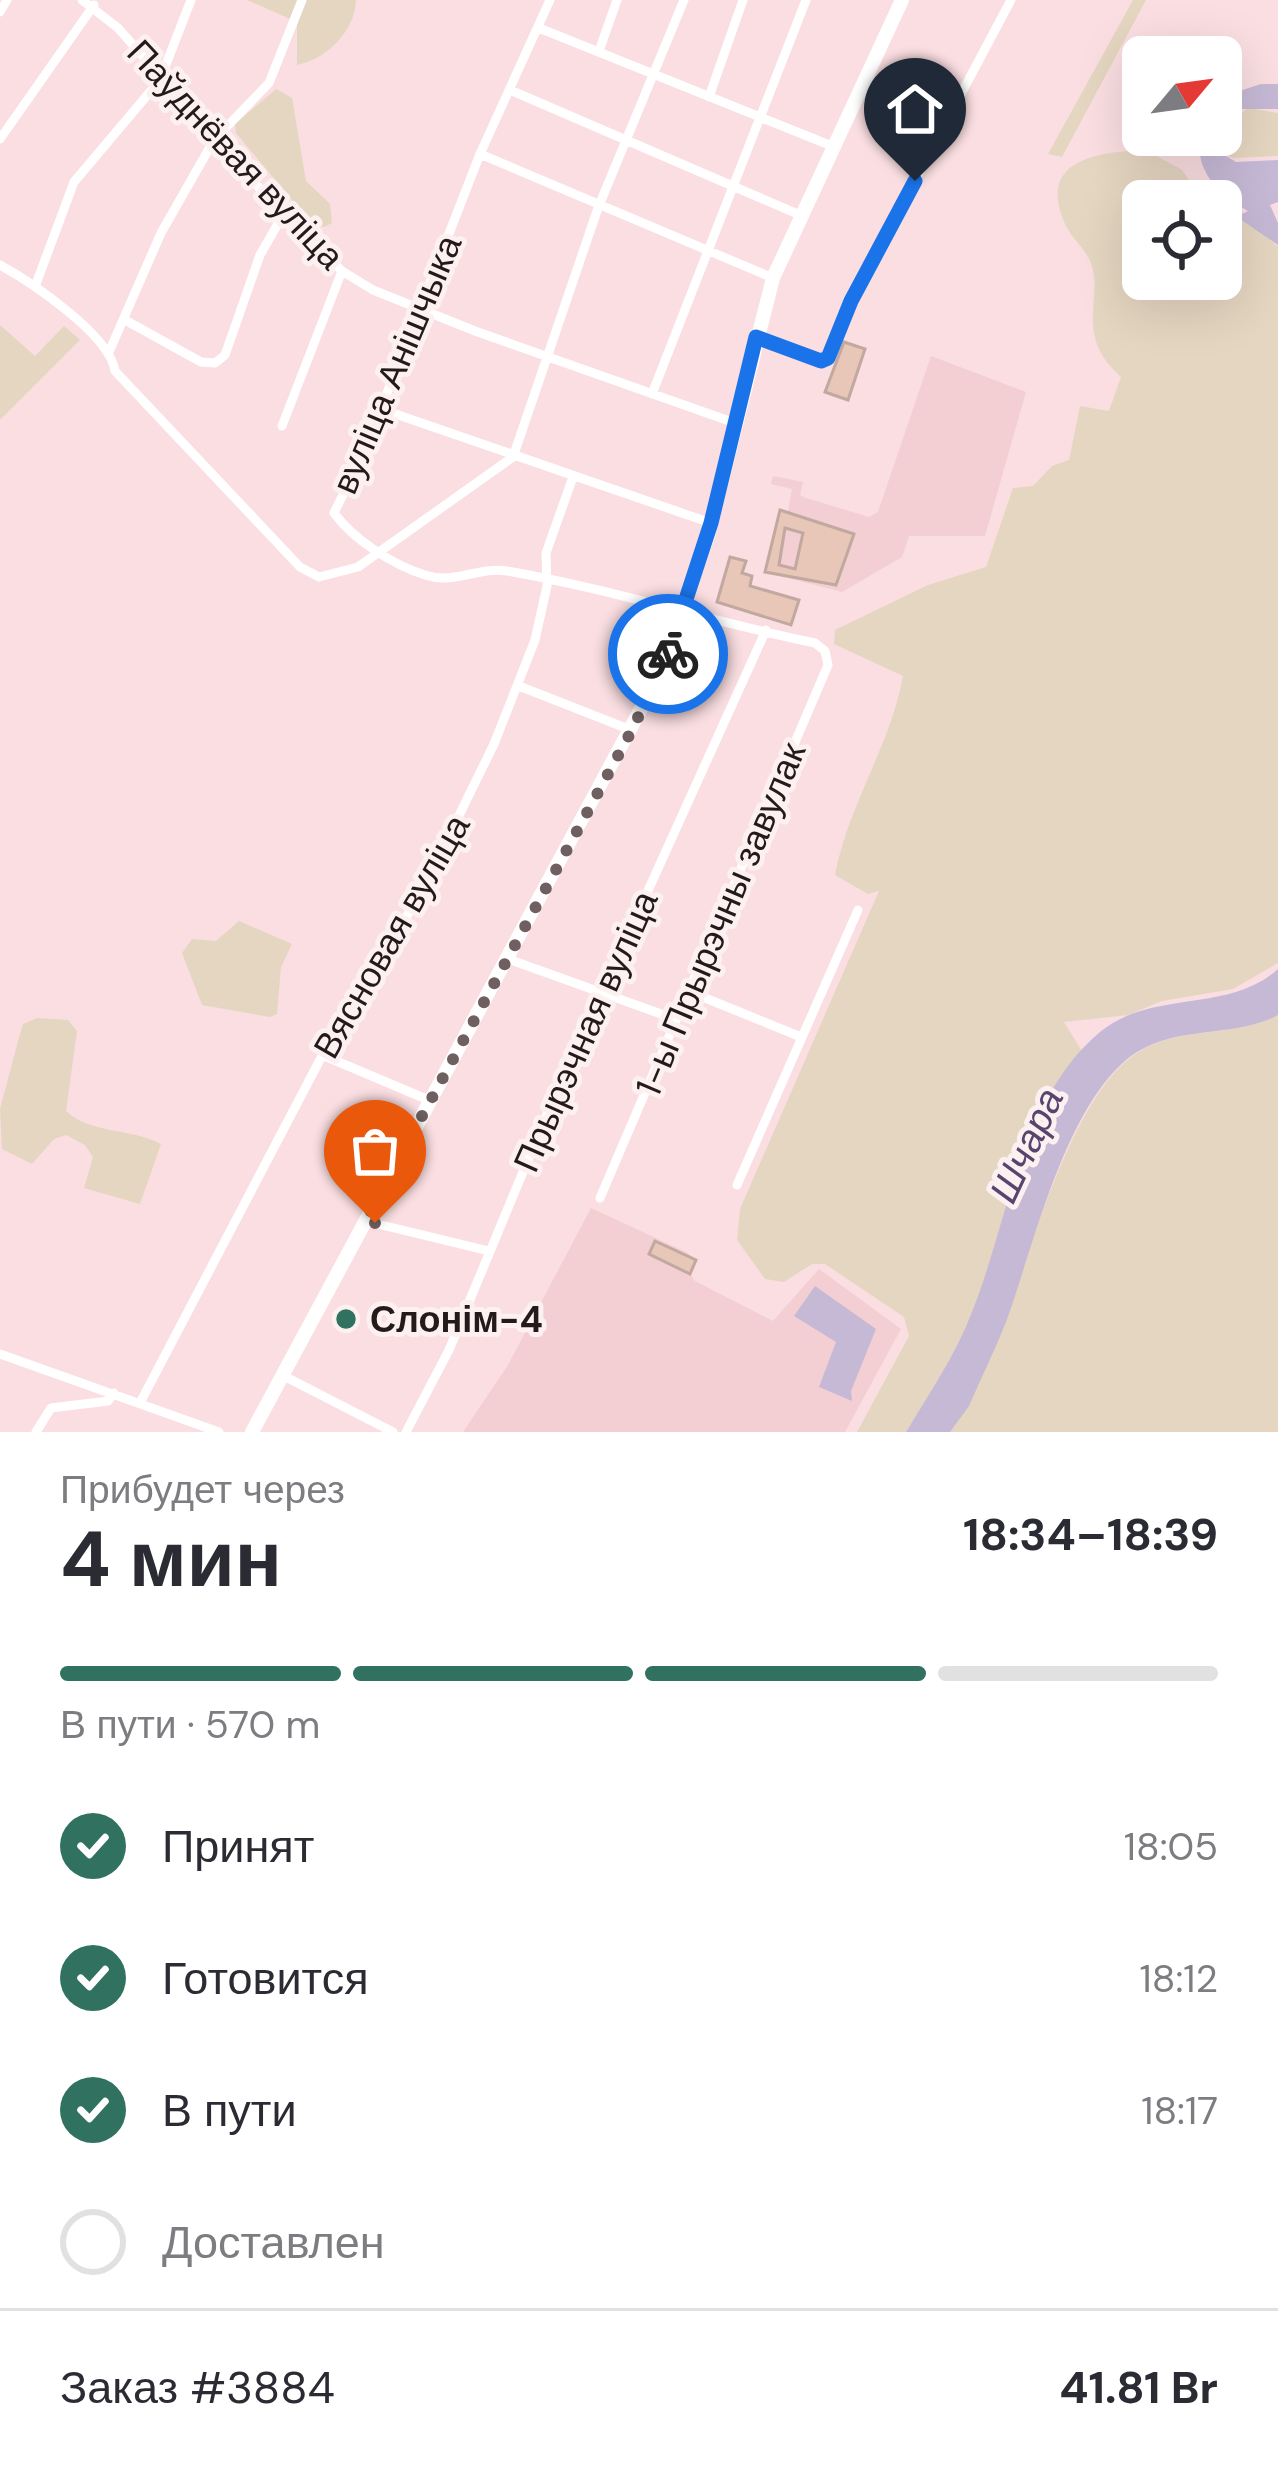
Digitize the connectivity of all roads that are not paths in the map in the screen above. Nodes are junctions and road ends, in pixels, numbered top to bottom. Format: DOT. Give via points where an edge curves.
graph roads {
  1 [pos="7,0"];
  2 [pos="82,0"];
  3 [pos="191,0"];
  4 [pos="302,0"];
  5 [pos="550,0"];
  6 [pos="617,0"];
  7 [pos="684,0"];
  8 [pos="743,0"];
  9 [pos="806,0"];
  10 [pos="902,0"];
  11 [pos="1011,0"];
  12 [pos="95,3"];
  13 [pos="0,12"];
  14 [pos="539,28"];
  15 [pos="599,51"];
  16 [pos="656,73"];
  17 [pos="160,80"];
  18 [pos="509,90"];
  19 [pos="710,97"];
  20 [pos="762,116"];
  21 [pos="0,139"];
  22 [pos="214,140"];
  23 [pos="629,141"];
  24 [pos="832,146"];
  25 [pos="480,154"];
  26 [pos="734,184"];
  27 [pos="598,208"];
  28 [pos="283,215"];
  29 [pos="800,215"];
  30 [pos="706,252"];
  31 [pos="0,265"];
  32 [pos="342,271"];
  33 [pos="773,278"];
  34 [pos="36,284"];
  35 [pos="420,310"];
  36 [pos="125,320"];
  37 [pos="756,337"];
  38 [pos="109,352"];
  39 [pos="546,358"];
  40 [pos="652,394"];
  41 [pos="381,409"];
  42 [pos="736,422"];
  43 [pos="282,426"];
  44 [pos="513,457"];
  45 [pos="573,477"];
  46 [pos="711,523"];
  47 [pos="381,554"];
  48 [pos="546,582"];
  49 [pos="685,612"];
  50 [pos="766,630"];
  51 [pos="815,643"];
  52 [pos="519,686"];
  53 [pos="632,730"];
  54 [pos="858,910"];
  55 [pos="508,959"];
  56 [pos="688,991"];
  57 [pos="602,994"];
  58 [pos="675,1019"];
  59 [pos="801,1036"];
  60 [pos="322,1055"];
  61 [pos="430,1101"];
  62 [pos="737,1185"];
  63 [pos="600,1198"];
  64 [pos="365,1221"];
  65 [pos="489,1251"];
  66 [pos="0,1354"];
  67 [pos="282,1375"];
  68 [pos="114,1393"];
  69 [pos="141,1401"];
  70 [pos="36,1432"];
  71 [pos="219,1432"];
  72 [pos="252,1432"];
  73 [pos="393,1432"];
  74 [pos="406,1432"];
  1 -- 13 [label="street"];
  2 -- 12 [label="street, Паўднёвая вуліца"];
  3 -- 17 [label="street"];
  4 -- 22 [label="street" via="269,83"];
  5 -- 14 [label="street, вуліца Анішчыка"];
  6 -- 15 [label="street"];
  7 -- 16 [label="street"];
  8 -- 19 [label="street"];
  9 -- 20 [label="street"];
  10 -- 24 [label="highway"];
  11 -- 37 [label="street" via="828,358"];
  12 -- 17 [label="street, Паўднёвая вуліца"];
  12 -- 21 [label="street"];
  14 -- 15 [label="street"];
  14 -- 18 [label="street, вуліца Анішчыка"];
  15 -- 16 [label="street"];
  16 -- 19 [label="street"];
  16 -- 23 [label="street"];
  17 -- 22 [label="street, Паўднёвая вуліца"];
  17 -- 34 [label="street" via="74,182"];
  18 -- 23 [label="street"];
  18 -- 25 [label="street, вуліца Анішчыка"];
  19 -- 20 [label="street"];
  20 -- 24 [label="street"];
  20 -- 26 [label="street"];
  22 -- 28 [label="street, Паўднёвая вуліца"];
  22 -- 36 [label="street" via="161,233"];
  23 -- 26 [label="street"];
  23 -- 27 [label="street"];
  24 -- 29 [label="highway"];
  25 -- 27 [label="street"];
  25 -- 35 [label="street, вуліца Анішчыка"];
  26 -- 29 [label="street"];
  26 -- 30 [label="street"];
  27 -- 30 [label="street"];
  27 -- 39 [label="street"];
  28 -- 32 [label="street, Паўднёвая вуліца"];
  28 -- 36 [label="street" via="215,363"];
  29 -- 33 [label="highway"];
  30 -- 33 [label="street"];
  30 -- 40 [label="street"];
  31 -- 34 [label="street"];
  32 -- 35 [label="street, Паўднёвая вуліца"];
  32 -- 43 [label="street"];
  33 -- 37 [label="highway"];
  34 -- 38 [label="street"];
  35 -- 39 [label="street, Паўднёвая вуліца"];
  35 -- 41 [label="street, вуліца Анішчыка"];
  36 -- 38 [label="street"];
  37 -- 42 [label="highway"];
  38 -- 47 [label="street" via="115,370 300,567 337,575"];
  39 -- 40 [label="street, Паўднёвая вуліца"];
  39 -- 44 [label="street"];
  40 -- 42 [label="street, Паўднёвая вуліца"];
  41 -- 44 [label="street"];
  41 -- 47 [label="street, вуліца Анішчыка" via="334,513"];
  42 -- 46 [label="highway"];
  44 -- 45 [label="street"];
  44 -- 47 [label="street"];
  45 -- 46 [label="street"];
  45 -- 48 [label="street, Вясновая вуліца" via="547,553"];
  46 -- 49 [label="highway"];
  47 -- 48 [label="street, вуліца Анішчыка" via="428,577 457,580 498,569"];
  48 -- 49 [label="street, вуліца Анішчыка"];
  48 -- 52 [label="street, Вясновая вуліца"];
  49 -- 50 [label="street, вуліца Анішчыка"];
  49 -- 53 [label="highway"];
  50 -- 51 [label="street, вуліца Анішчыка"];
  50 -- 57 [label="street, Прырэчная вуліца"];
  51 -- 56 [label="street, 1-ы Прырэчны завулак" via="825,651 824,679"];
  52 -- 53 [label="street"];
  52 -- 60 [label="street, Вясновая вуліца" via="419,897"];
  53 -- 55 [label="highway"];
  54 -- 59 [label="street"];
  55 -- 57 [label="street"];
  55 -- 61 [label="highway"];
  56 -- 58 [label="street, 1-ы Прырэчны завулак"];
  56 -- 59 [label="street"];
  57 -- 58 [label="street"];
  57 -- 65 [label="street, Прырэчная вуліца"];
  58 -- 63 [label="street, 1-ы Прырэчны завулак"];
  59 -- 62 [label="street"];
  60 -- 61 [label="street"];
  60 -- 69 [label="street, Вясновая вуліца"];
  61 -- 64 [label="highway"];
  64 -- 65 [label="street"];
  64 -- 67 [label="highway"];
  65 -- 74 [label="street, Прырэчная вуліца"];
  66 -- 68 [label="street"];
  67 -- 72 [label="highway"];
  67 -- 73 [label="street"];
  68 -- 69 [label="street"];
  68 -- 70 [label="street" via="109,1401 51,1408"];
  69 -- 71 [label="street"];
}
